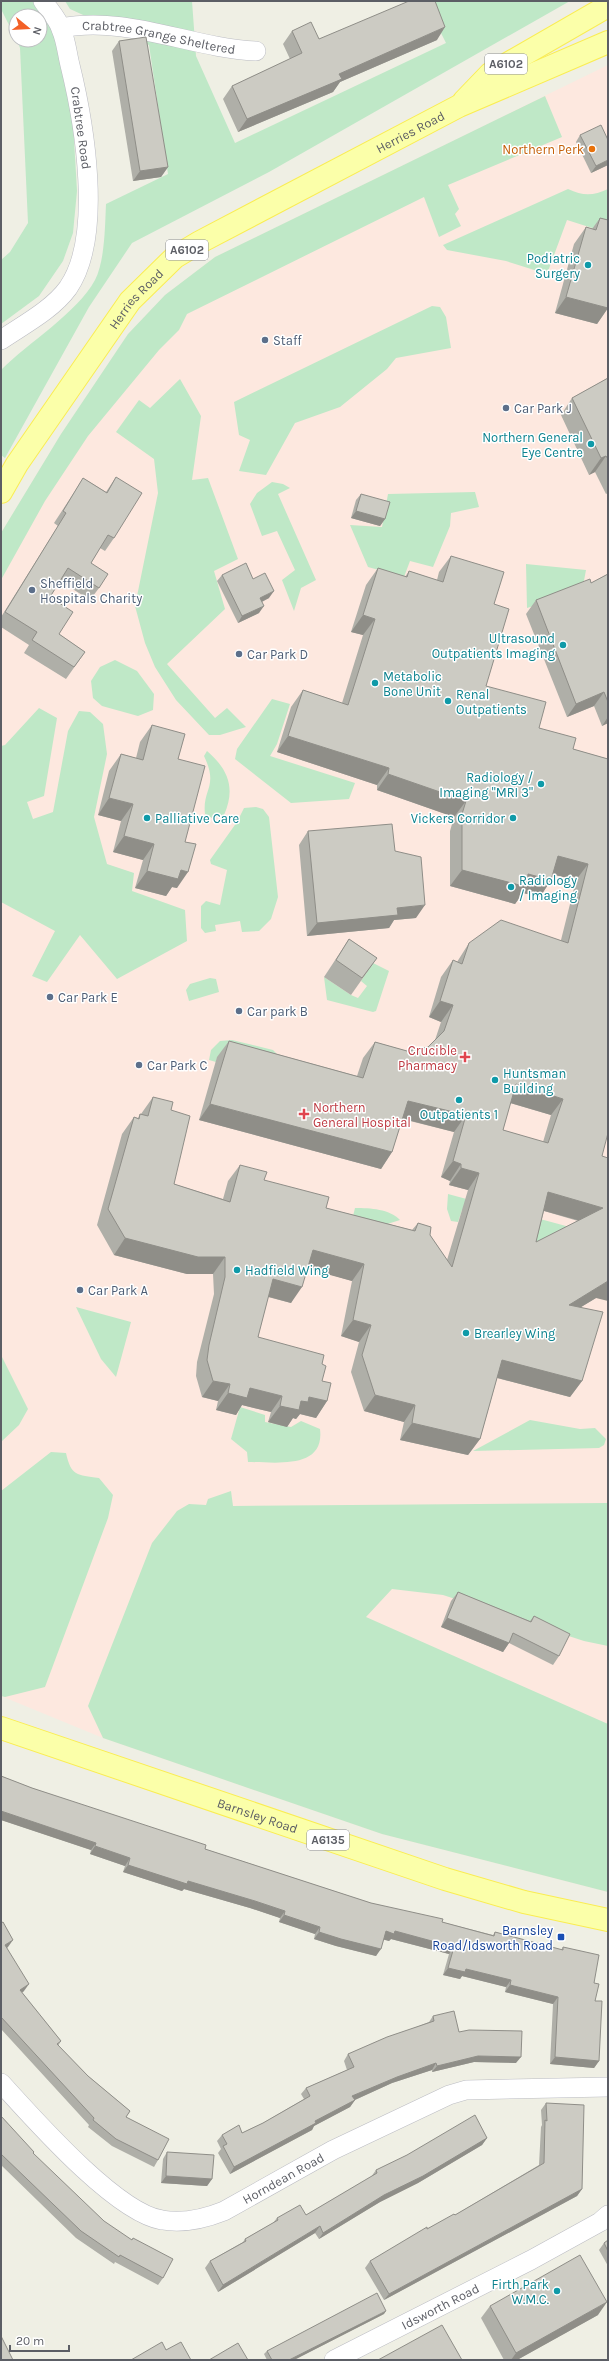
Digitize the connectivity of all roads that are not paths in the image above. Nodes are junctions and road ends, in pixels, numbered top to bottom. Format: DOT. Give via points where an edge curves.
graph roads {
  1 [pos="43,1"];
  2 [pos="608,6"];
  3 [pos="61,28"];
  4 [pos="608,42"];
  5 [pos="256,51"];
  6 [pos="459,106"];
  7 [pos="1,340"];
  8 [pos="1,492"];
  9 [pos="1,1728"];
  10 [pos="608,1920"];
  11 [pos="1,2082"];
  12 [pos="608,2087"];
  13 [pos="608,2215"];
  14 [pos="334,2360"];
  1 -- 3 [label="street, Crabtree Road"];
  2 -- 6 [label="main road, Herries Road / A6102" via="490,74"];
  3 -- 5 [label="street, Crabtree Grange Sheltered" via="81,24 100,25"];
  3 -- 7 [label="street, Crabtree Road" via="81,109 86,154 89,195 80,260 68,287 50,306"];
  4 -- 6 [label="main road, Herries Road"];
  6 -- 8 [label="main road, Herries Road / A6102" via="175,257 130,301 17,464"];
  9 -- 10 [label="main road, Barnsley Road / A6135" via="445,1880 524,1902"];
  11 -- 12 [label="street, Horndean Road" via="39,2126 115,2196 137,2211 160,2220 181,2222 206,2218 224,2211 333,2150 449,2095 466,2090"];
  13 -- 14 [label="street, Idsworth Road" via="538,2256"];
}
